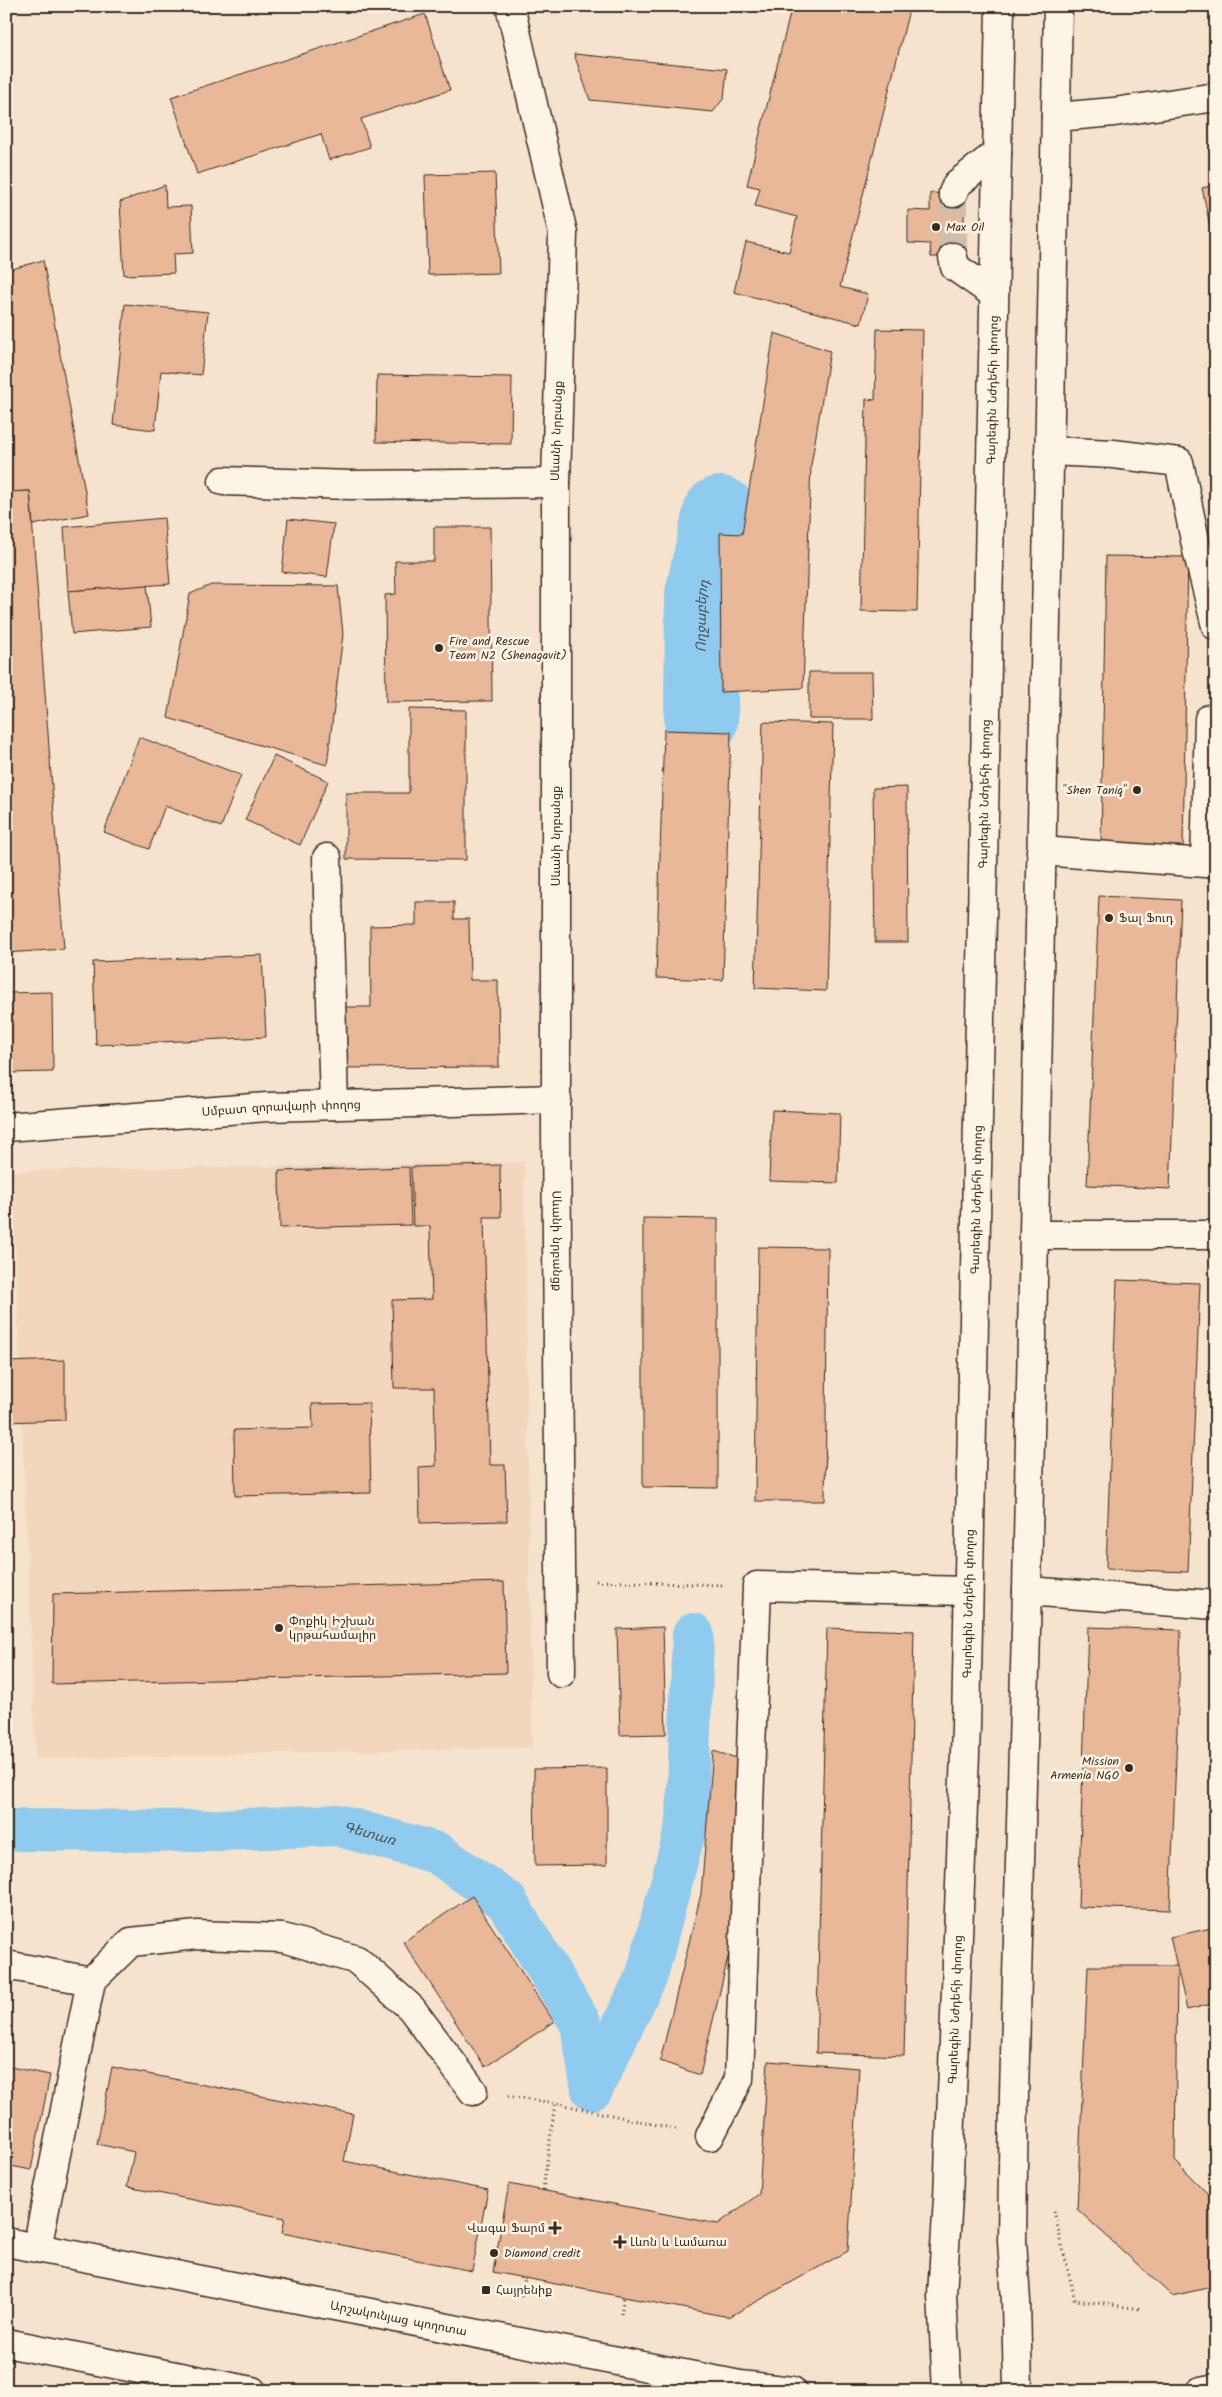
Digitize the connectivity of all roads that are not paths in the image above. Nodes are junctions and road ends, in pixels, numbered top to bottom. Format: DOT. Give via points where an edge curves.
graph roads {
  1 [pos="510,6"];
  2 [pos="1000,6"];
  3 [pos="1058,6"];
  4 [pos="1216,97"];
  5 [pos="1056,117"];
  6 [pos="997,154"];
  7 [pos="953,194"];
  8 [pos="953,257"];
  9 [pos="994,294"];
  10 [pos="1049,451"];
  11 [pos="223,480"];
  12 [pos="556,483"];
  13 [pos="1216,626"];
  14 [pos="1209,720"];
  15 [pos="1041,851"];
  16 [pos="327,858"];
  17 [pos="557,1099"];
  18 [pos="334,1105"];
  19 [pos="6,1127"];
  20 [pos="1034,1235"];
  21 [pos="1216,1235"];
  22 [pos="968,1591"];
  23 [pos="1027,1591"];
  24 [pos="1216,1605"];
  25 [pos="561,1672"];
  26 [pos="6,1964"];
  27 [pos="90,1980"];
  28 [pos="473,2090"];
  29 [pos="710,2136"];
  30 [pos="6,2242"];
  31 [pos="37,2248"];
  32 [pos="6,2343"];
  33 [pos="1216,2388"];
  34 [pos="252,2391"];
  35 [pos="792,2391"];
  36 [pos="947,2391"];
  37 [pos="1018,2391"];
  38 [pos="1201,2391"];
  1 -- 12 [label="main road, Սևանի նրբանցք" via="563,233"];
  2 -- 6 [label="main road, Գարեգին Նժդեհի փողոց"];
  3 -- 5 [label="main road"];
  4 -- 5 [label="main road"];
  5 -- 10 [label="main road"];
  6 -- 7 [label="main road" via="958,184"];
  6 -- 9 [label="main road, Գարեգին Նժդեհի փողոց"];
  8 -- 9 [label="main road" via="955,267"];
  9 -- 22 [label="main road, Գարեգին Նժդեհի փողոց"];
  10 -- 13 [label="main road" via="1179,462 1196,550"];
  10 -- 15 [label="main road"];
  11 -- 12 [label="main road" via="351,486"];
  12 -- 17 [label="main road, Սևանի նրբանցք"];
  14 -- 15 [label="main road" via="1205,863"];
  15 -- 20 [label="main road"];
  16 -- 18 [label="main road"];
  17 -- 18 [label="main road, Սմբատ զորավարի փողոց"];
  17 -- 25 [label="main road, Սևանի նրբանցք"];
  18 -- 19 [label="main road, Սմբատ զորավարի փողոց"];
  20 -- 21 [label="main road"];
  20 -- 23 [label="main road"];
  22 -- 29 [label="main road" via="757,1586 739,2079"];
  22 -- 36 [label="main road, Գարեգին Նժդեհի փողոց" via="964,1796 942,2295"];
  23 -- 24 [label="main road"];
  23 -- 37 [label="main road" via="1012,2241"];
  26 -- 27 [label="main road"];
  27 -- 28 [label="main road" via="131,1942 196,1935 283,1938 356,1960 412,2008"];
  27 -- 31 [label="main road"];
  30 -- 31 [label="main road, Արշակունյաց պողոտա"];
  31 -- 35 [label="main road, Արշակունյաց պողոտա" via="740,2385"];
  32 -- 34 [label="main road"];
  33 -- 38 [label="main road"];
}
